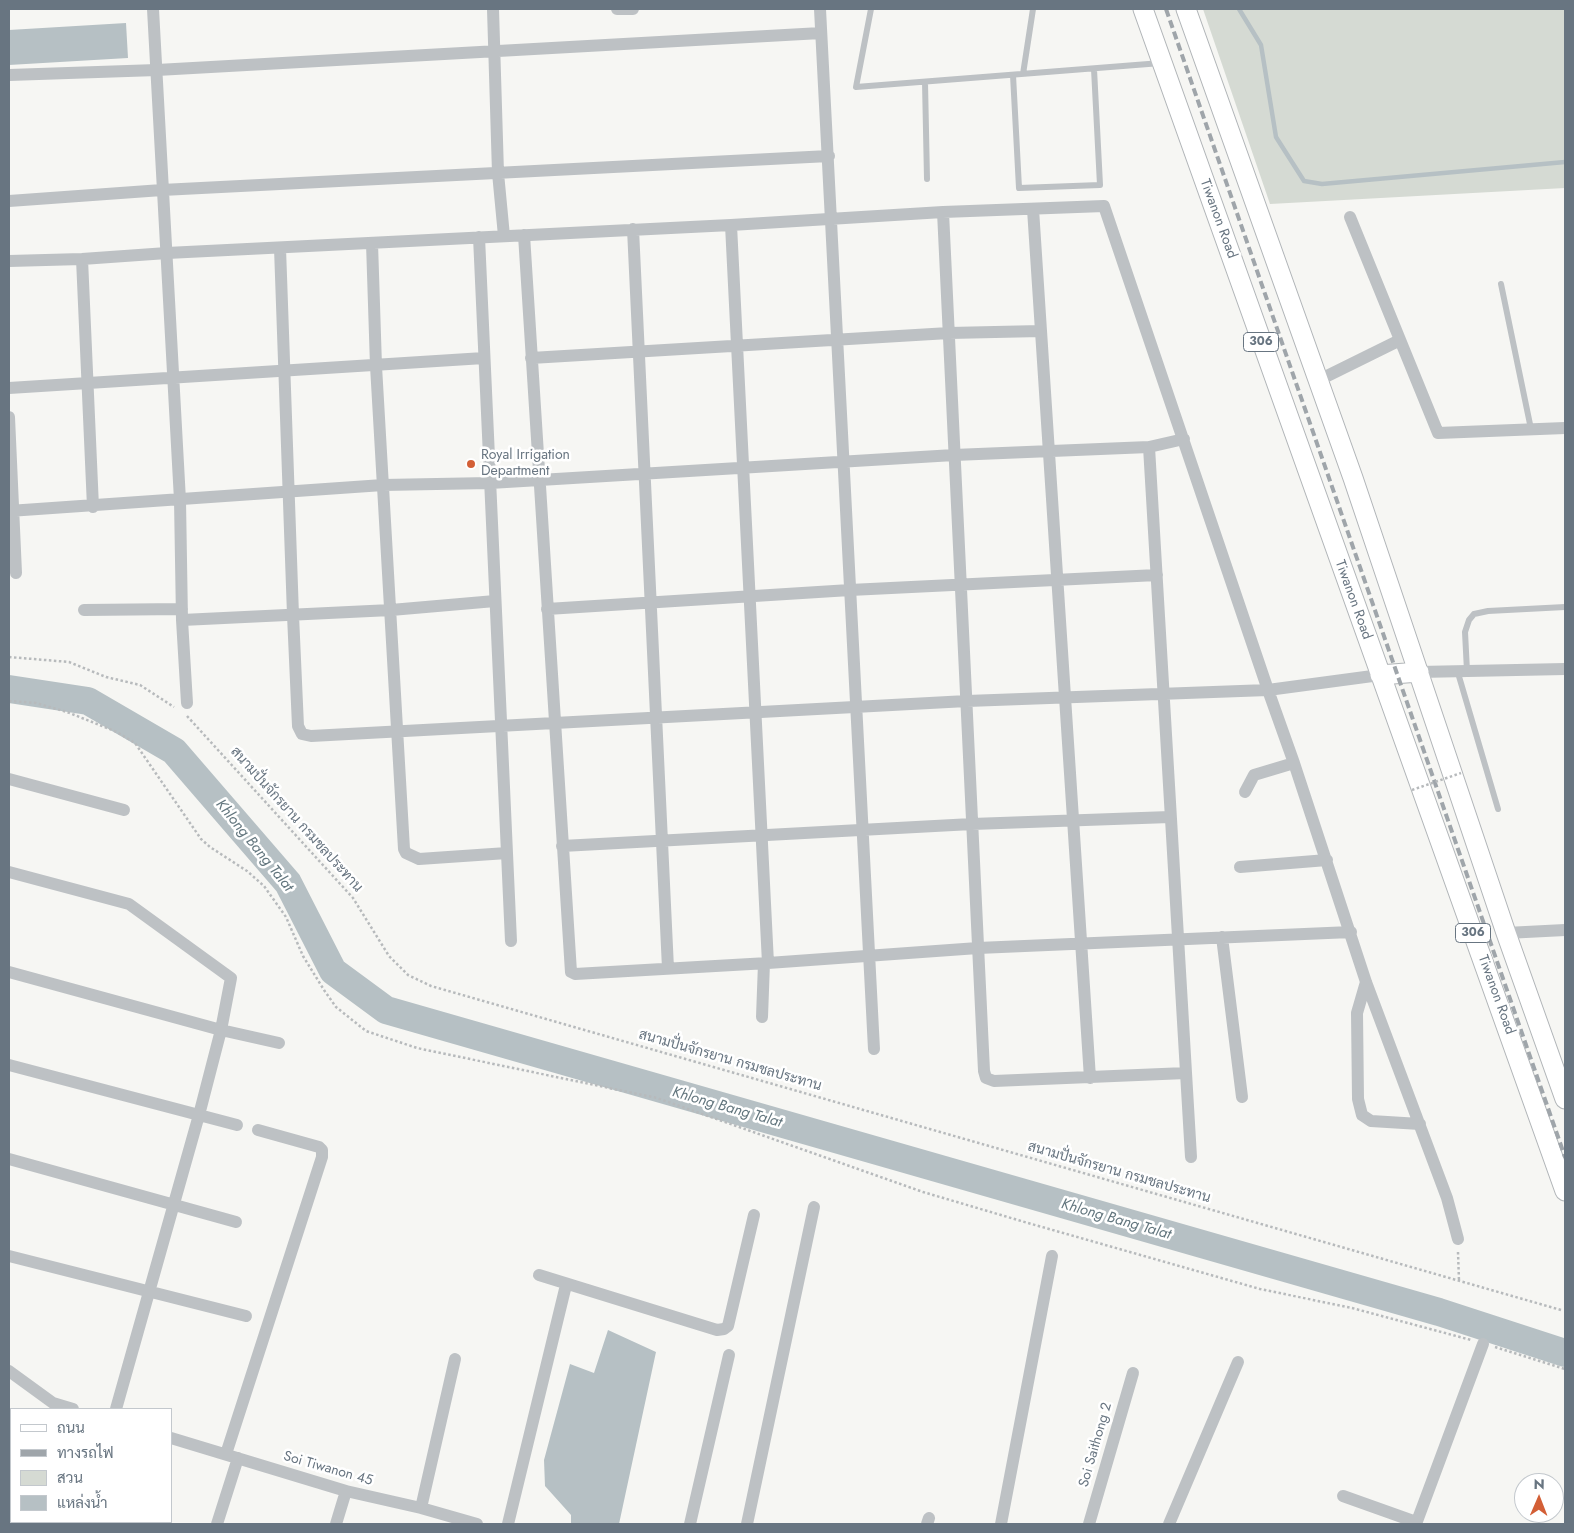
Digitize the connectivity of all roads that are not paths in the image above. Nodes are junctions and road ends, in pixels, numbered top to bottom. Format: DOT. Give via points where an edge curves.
graph roads {
  1 [pos="153,9"];
  2 [pos="493,9"];
  3 [pos="617,9"];
  4 [pos="633,9"];
  5 [pos="820,9"];
  6 [pos="871,9"];
  7 [pos="1033,9"];
  8 [pos="1143,9"];
  9 [pos="1186,9"];
  10 [pos="821,34"];
  11 [pos="494,52"];
  12 [pos="1163,63"];
  13 [pos="1094,69"];
  14 [pos="157,70"];
  15 [pos="1023,74"];
  16 [pos="1013,75"];
  17 [pos="9,76"];
  18 [pos="925,82"];
  19 [pos="829,156"];
  20 [pos="498,173"];
  21 [pos="927,179"];
  22 [pos="162,190"];
  23 [pos="9,201"];
  24 [pos="1033,209"];
  25 [pos="943,212"];
  26 [pos="1350,217"];
  27 [pos="832,218"];
  28 [pos="731,225"];
  29 [pos="633,229"];
  30 [pos="504,236"];
  31 [pos="524,236"];
  32 [pos="479,238"];
  33 [pos="372,243"];
  34 [pos="280,248"];
  35 [pos="167,253"];
  36 [pos="82,259"];
  37 [pos="9,261"];
  38 [pos="1502,284"];
  39 [pos="1041,331"];
  40 [pos="949,333"];
  41 [pos="838,340"];
  42 [pos="1400,340"];
  43 [pos="737,347"];
  44 [pos="638,351"];
  45 [pos="484,358"];
  46 [pos="531,358"];
  47 [pos="376,366"];
  48 [pos="286,371"];
  49 [pos="173,376"];
  50 [pos="1319,380"];
  51 [pos="88,381"];
  52 [pos="9,388"];
  53 [pos="9,417"];
  54 [pos="1565,428"];
  55 [pos="1531,429"];
  56 [pos="1184,439"];
  57 [pos="1149,447"];
  58 [pos="1049,453"];
  59 [pos="954,455"];
  60 [pos="844,463"];
  61 [pos="743,469"];
  62 [pos="644,474"];
  63 [pos="539,480"];
  64 [pos="490,483"];
  65 [pos="383,485"];
  66 [pos="289,491"];
  67 [pos="180,500"];
  68 [pos="93,507"];
  69 [pos="11,511"];
  70 [pos="16,573"];
  71 [pos="1157,575"];
  72 [pos="1057,581"];
  73 [pos="960,584"];
  74 [pos="850,590"];
  75 [pos="749,596"];
  76 [pos="495,601"];
  77 [pos="650,601"];
  78 [pos="1565,607"];
  79 [pos="547,609"];
  80 [pos="84,610"];
  81 [pos="391,610"];
  82 [pos="182,614"];
  83 [pos="293,615"];
  84 [pos="1565,669"];
  85 [pos="1419,672"];
  86 [pos="1463,673"];
  87 [pos="1380,675"];
  88 [pos="1268,690"];
  89 [pos="1164,694"];
  90 [pos="1065,699"];
  91 [pos="967,701"];
  92 [pos="857,708"];
  93 [pos="183,709"];
  94 [pos="756,714"];
  95 [pos="656,717"];
  96 [pos="554,723"];
  97 [pos="502,725"];
  98 [pos="397,730"];
  99 [pos="1294,763"];
  100 [pos="9,780"];
  101 [pos="1246,792"];
  102 [pos="1498,809"];
  103 [pos="124,810"];
  104 [pos="1170,817"];
  105 [pos="1073,822"];
  106 [pos="972,824"];
  107 [pos="863,830"];
  108 [pos="761,836"];
  109 [pos="662,840"];
  110 [pos="562,846"];
  111 [pos="507,853"];
  112 [pos="1327,860"];
  113 [pos="1240,867"];
  114 [pos="9,872"];
  115 [pos="1565,930"];
  116 [pos="1351,932"];
  117 [pos="1506,933"];
  118 [pos="1222,937"];
  119 [pos="1178,939"];
  120 [pos="512,941"];
  121 [pos="1081,944"];
  122 [pos="978,948"];
  123 [pos="870,956"];
  124 [pos="766,963"];
  125 [pos="668,968"];
  126 [pos="9,972"];
  127 [pos="1366,982"];
  128 [pos="762,1017"];
  129 [pos="221,1030"];
  130 [pos="279,1043"];
  131 [pos="874,1049"];
  132 [pos="9,1064"];
  133 [pos="1186,1073"];
  134 [pos="1090,1078"];
  135 [pos="1242,1097"];
  136 [pos="1565,1099"];
  137 [pos="199,1115"];
  138 [pos="1420,1124"];
  139 [pos="237,1125"];
  140 [pos="258,1130"];
  141 [pos="1191,1157"];
  142 [pos="9,1159"];
  143 [pos="1565,1191"];
  144 [pos="175,1203"];
  145 [pos="814,1208"];
  146 [pos="754,1215"];
  147 [pos="236,1222"];
  148 [pos="1458,1239"];
  149 [pos="9,1256"];
  150 [pos="1052,1256"];
  151 [pos="539,1275"];
  152 [pos="566,1285"];
  153 [pos="150,1292"];
  154 [pos="246,1316"];
  155 [pos="1483,1344"];
  156 [pos="729,1355"];
  157 [pos="455,1359"];
  158 [pos="1238,1362"];
  159 [pos="9,1371"];
  160 [pos="1132,1373"];
  161 [pos="70,1408"];
  162 [pos="116,1408"];
  163 [pos="172,1438"];
  164 [pos="226,1454"];
  165 [pos="238,1458"];
  166 [pos="346,1491"];
  167 [pos="1343,1496"];
  168 [pos="421,1508"];
  169 [pos="470,1523"];
  170 [pos="1416,1523"];
  171 [pos="217,1524"];
  172 [pos="336,1524"];
  173 [pos="508,1524"];
  174 [pos="690,1524"];
  175 [pos="747,1524"];
  176 [pos="1001,1524"];
  177 [pos="1089,1524"];
  178 [pos="1169,1524"];
  1 -- 14 [label="street"];
  2 -- 11 [label="street"];
  3 -- 4 [label="street"];
  5 -- 10 [label="street"];
  6 -- 18 [label="lane" via="856,87"];
  7 -- 15 [label="lane"];
  8 -- 12 [label="main road, Tiwanon Road / 306"];
  9 -- 50 [label="main road, 306"];
  10 -- 11 [label="street"];
  10 -- 19 [label="street"];
  11 -- 14 [label="street"];
  11 -- 20 [label="street"];
  12 -- 13 [label="lane"];
  12 -- 87 [label="main road, Tiwanon Road / 306"];
  13 -- 15 [label="lane"];
  13 -- 16 [label="lane" via="1100,185 1019,188"];
  14 -- 17 [label="street"];
  14 -- 22 [label="street"];
  15 -- 16 [label="lane"];
  16 -- 18 [label="lane"];
  18 -- 21 [label="lane"];
  19 -- 20 [label="street"];
  19 -- 27 [label="street"];
  20 -- 22 [label="street"];
  20 -- 30 [label="street"];
  22 -- 23 [label="street"];
  22 -- 35 [label="street"];
  24 -- 25 [label="street"];
  24 -- 39 [label="street"];
  24 -- 56 [label="street" via="1104,206"];
  25 -- 27 [label="street"];
  25 -- 40 [label="street"];
  26 -- 42 [label="street"];
  27 -- 28 [label="street"];
  27 -- 41 [label="street"];
  28 -- 29 [label="street"];
  28 -- 43 [label="street"];
  29 -- 31 [label="street"];
  29 -- 44 [label="street"];
  30 -- 31 [label="street"];
  30 -- 32 [label="street"];
  31 -- 46 [label="street"];
  32 -- 33 [label="street"];
  32 -- 45 [label="street"];
  33 -- 34 [label="street"];
  33 -- 47 [label="street"];
  34 -- 35 [label="street"];
  34 -- 48 [label="street"];
  35 -- 36 [label="street"];
  35 -- 49 [label="street"];
  36 -- 37 [label="street"];
  36 -- 51 [label="street"];
  38 -- 55 [label="lane"];
  39 -- 40 [label="street"];
  39 -- 58 [label="street"];
  40 -- 41 [label="street"];
  40 -- 59 [label="street"];
  41 -- 43 [label="street"];
  41 -- 60 [label="street"];
  42 -- 50 [label="street"];
  42 -- 55 [label="street" via="1438,433"];
  43 -- 44 [label="street"];
  43 -- 61 [label="street"];
  44 -- 46 [label="street"];
  44 -- 62 [label="street"];
  45 -- 47 [label="street"];
  45 -- 64 [label="street"];
  46 -- 63 [label="street"];
  47 -- 48 [label="street"];
  47 -- 65 [label="street"];
  48 -- 49 [label="street"];
  48 -- 66 [label="street"];
  49 -- 51 [label="street"];
  49 -- 67 [label="street"];
  50 -- 85 [label="main road, 306"];
  51 -- 52 [label="street"];
  51 -- 68 [label="street"];
  53 -- 69 [label="street"];
  54 -- 55 [label="street"];
  56 -- 57 [label="street"];
  56 -- 88 [label="street"];
  57 -- 58 [label="street"];
  57 -- 71 [label="street"];
  58 -- 59 [label="street"];
  58 -- 72 [label="street"];
  59 -- 60 [label="street"];
  59 -- 73 [label="street"];
  60 -- 61 [label="street"];
  60 -- 74 [label="street"];
  61 -- 62 [label="street"];
  61 -- 75 [label="street"];
  62 -- 63 [label="street"];
  62 -- 77 [label="street"];
  63 -- 64 [label="street"];
  63 -- 79 [label="street"];
  64 -- 65 [label="street"];
  64 -- 76 [label="street"];
  65 -- 66 [label="street"];
  65 -- 81 [label="street"];
  66 -- 67 [label="street"];
  66 -- 83 [label="street"];
  67 -- 68 [label="street"];
  67 -- 82 [label="street"];
  68 -- 69 [label="street"];
  69 -- 70 [label="street"];
  71 -- 72 [label="street"];
  71 -- 89 [label="street"];
  72 -- 73 [label="street"];
  72 -- 90 [label="street"];
  73 -- 74 [label="street"];
  73 -- 91 [label="street"];
  74 -- 75 [label="street"];
  74 -- 92 [label="street"];
  75 -- 77 [label="street"];
  75 -- 94 [label="street"];
  76 -- 81 [label="street"];
  76 -- 97 [label="street"];
  77 -- 79 [label="street"];
  77 -- 95 [label="street"];
  78 -- 86 [label="lane" via="1474,614 1466,632"];
  79 -- 96 [label="street"];
  80 -- 82 [label="street"];
  81 -- 83 [label="street"];
  81 -- 98 [label="street"];
  82 -- 83 [label="street"];
  82 -- 93 [label="street"];
  83 -- 98 [label="street" via="298,726 302,734"];
  84 -- 86 [label="street"];
  85 -- 86 [label="street"];
  85 -- 87 [label="main road"];
  85 -- 117 [label="main road, 306"];
  86 -- 102 [label="lane"];
  87 -- 88 [label="street"];
  87 -- 143 [label="main road, Tiwanon Road / 306"];
  88 -- 89 [label="street"];
  88 -- 99 [label="street"];
  89 -- 90 [label="street"];
  89 -- 104 [label="street"];
  90 -- 91 [label="street"];
  90 -- 105 [label="street"];
  91 -- 92 [label="street"];
  91 -- 106 [label="street"];
  92 -- 94 [label="street"];
  92 -- 107 [label="street"];
  94 -- 95 [label="street"];
  94 -- 108 [label="street"];
  95 -- 96 [label="street"];
  95 -- 109 [label="street"];
  96 -- 97 [label="street"];
  96 -- 110 [label="street"];
  97 -- 98 [label="street"];
  97 -- 111 [label="street"];
  98 -- 111 [label="street" via="406,853 419,859"];
  99 -- 101 [label="street" via="1254,775"];
  99 -- 112 [label="street"];
  100 -- 103 [label="street"];
  104 -- 105 [label="street"];
  104 -- 119 [label="street"];
  105 -- 106 [label="street"];
  105 -- 121 [label="street"];
  106 -- 107 [label="street"];
  106 -- 122 [label="street"];
  107 -- 108 [label="street"];
  107 -- 123 [label="street"];
  108 -- 109 [label="street"];
  108 -- 124 [label="street"];
  109 -- 110 [label="street"];
  109 -- 125 [label="street"];
  110 -- 125 [label="street" via="571,972"];
  111 -- 120 [label="street"];
  112 -- 113 [label="street"];
  112 -- 116 [label="street"];
  114 -- 129 [label="street" via="129,904 227,973 231,985"];
  115 -- 117 [label="street"];
  116 -- 118 [label="street"];
  116 -- 127 [label="street"];
  117 -- 136 [label="main road, 306"];
  118 -- 119 [label="street"];
  118 -- 135 [label="street"];
  119 -- 121 [label="street"];
  119 -- 133 [label="street"];
  121 -- 122 [label="street"];
  121 -- 134 [label="street"];
  122 -- 123 [label="street"];
  122 -- 134 [label="street" via="986,1078 994,1081"];
  123 -- 124 [label="street"];
  123 -- 131 [label="street"];
  124 -- 125 [label="street"];
  124 -- 128 [label="street"];
  126 -- 129 [label="street"];
  127 -- 138 [label="street"];
  127 -- 138 [label="street" via="1357,1013 1358,1099 1362,1115 1371,1121"];
  129 -- 130 [label="street"];
  129 -- 137 [label="street"];
  132 -- 137 [label="street"];
  133 -- 134 [label="street"];
  133 -- 141 [label="street"];
  137 -- 139 [label="street"];
  137 -- 144 [label="street"];
  138 -- 148 [label="street"];
  140 -- 164 [label="street" via="319,1147 322,1157"];
  142 -- 144 [label="street"];
  144 -- 147 [label="street"];
  144 -- 153 [label="street"];
  145 -- 175 [label="street"];
  146 -- 152 [label="street" via="728,1326 724,1329 717,1330"];
  149 -- 153 [label="street"];
  150 -- 176 [label="street"];
  151 -- 152 [label="street"];
  152 -- 173 [label="street"];
  153 -- 154 [label="street"];
  153 -- 162 [label="street"];
  155 -- 170 [label="street"];
  156 -- 174 [label="street"];
  157 -- 168 [label="street"];
  158 -- 178 [label="street"];
  159 -- 161 [label="street" via="54,1403"];
  160 -- 177 [label="street, Soi Saithong 2"];
  163 -- 164 [label="street, Soi Tiwanon 45"];
  164 -- 165 [label="street, Soi Tiwanon 45"];
  165 -- 166 [label="street, Soi Tiwanon 45"];
  165 -- 171 [label="street"];
  166 -- 168 [label="street, Soi Tiwanon 45"];
  166 -- 172 [label="street"];
  167 -- 170 [label="street"];
  168 -- 169 [label="street, Soi Tiwanon 45"];
}
